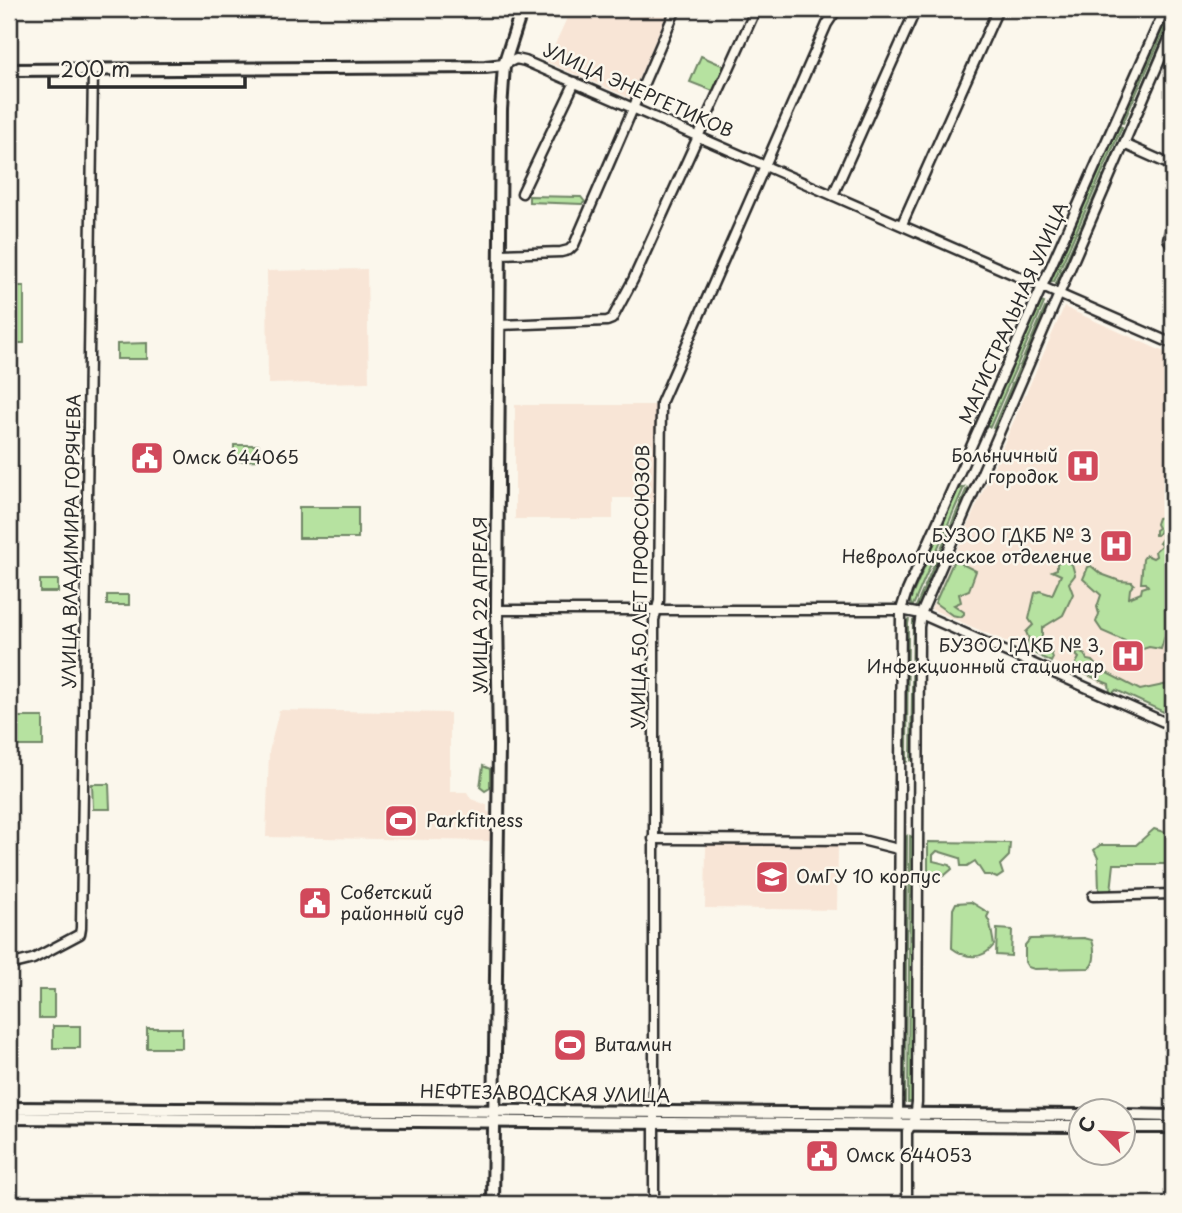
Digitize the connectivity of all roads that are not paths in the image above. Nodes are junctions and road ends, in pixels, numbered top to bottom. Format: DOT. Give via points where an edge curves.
graph roads {
  1 [pos="522,9"];
  2 [pos="676,9"];
  3 [pos="756,9"];
  4 [pos="838,9"];
  5 [pos="916,9"];
  6 [pos="998,9"];
  7 [pos="1165,9"];
  8 [pos="1173,30"];
  9 [pos="503,65"];
  10 [pos="9,70"];
  11 [pos="93,70"];
  12 [pos="575,82"];
  13 [pos="635,108"];
  14 [pos="697,137"];
  15 [pos="1124,144"];
  16 [pos="764,166"];
  17 [pos="1173,166"];
  18 [pos="522,193"];
  19 [pos="833,195"];
  20 [pos="1173,221"];
  21 [pos="902,224"];
  22 [pos="1172,245"];
  23 [pos="499,254"];
  24 [pos="1042,288"];
  25 [pos="1058,295"];
  26 [pos="499,324"];
  27 [pos="1173,344"];
  28 [pos="497,610"];
  29 [pos="901,610"];
  30 [pos="655,611"];
  31 [pos="921,614"];
  32 [pos="1173,726"];
  33 [pos="653,839"];
  34 [pos="898,849"];
  35 [pos="1173,894"];
  36 [pos="1093,896"];
  37 [pos="9,965"];
  38 [pos="493,1095"];
  39 [pos="9,1108"];
  40 [pos="481,1109"];
  41 [pos="494,1109"];
  42 [pos="896,1114"];
  43 [pos="916,1114"];
  44 [pos="508,1115"];
  45 [pos="1066,1115"];
  46 [pos="1136,1115"];
  47 [pos="1173,1116"];
  48 [pos="9,1118"];
  49 [pos="655,1119"];
  50 [pos="488,1121"];
  51 [pos="1066,1126"];
  52 [pos="907,1127"];
  53 [pos="1136,1127"];
  54 [pos="1173,1127"];
  55 [pos="493,1137"];
  56 [pos="493,1204"];
  57 [pos="654,1204"];
  58 [pos="907,1204"];
  1 -- 9 [label="main road, УЛИЦА 22 АПРЕЛЯ"];
  2 -- 13 [label="street"];
  3 -- 14 [label="street"];
  4 -- 16 [label="street, УЛИЦА 50 ЛЕТ ПРОФСОЮЗОВ" via="827,24"];
  5 -- 19 [label="street"];
  6 -- 21 [label="street"];
  7 -- 24 [label="street, МАГИСТРАЛЬНАЯ УЛИЦА"];
  8 -- 15 [label="street, МАГИСТРАЛЬНАЯ УЛИЦА"];
  9 -- 11 [label="main road, УЛИЦА ЭНЕРГЕТИКОВ"];
  9 -- 12 [label="street, УЛИЦА ЭНЕРГЕТИКОВ" via="516,59 525,61"];
  9 -- 23 [label="main road, УЛИЦА 22 АПРЕЛЯ"];
  10 -- 11 [label="main road, УЛИЦА ЭНЕРГЕТИКОВ"];
  11 -- 37 [label="street, УЛИЦА ВЛАДИМИРА ГОРЯЧЕВА" via="81,928 80,933 33,959"];
  12 -- 13 [label="street, УЛИЦА ЭНЕРГЕТИКОВ"];
  12 -- 18 [label="street"];
  13 -- 14 [label="street, УЛИЦА ЭНЕРГЕТИКОВ"];
  13 -- 23 [label="street" via="574,245 561,252"];
  14 -- 16 [label="street, УЛИЦА ЭНЕРГЕТИКОВ"];
  14 -- 26 [label="street" via="612,319"];
  15 -- 17 [label="street"];
  15 -- 25 [label="street, МАГИСТРАЛЬНАЯ УЛИЦА"];
  16 -- 19 [label="street, УЛИЦА ЭНЕРГЕТИКОВ"];
  16 -- 30 [label="street, УЛИЦА 50 ЛЕТ ПРОФСОЮЗОВ" via="661,403 659,601"];
  19 -- 21 [label="street, УЛИЦА ЭНЕРГЕТИКОВ"];
  20 -- 22 [label="street" via="1168,233"];
  21 -- 24 [label="street, УЛИЦА ЭНЕРГЕТИКОВ"];
  23 -- 26 [label="main road, УЛИЦА 22 АПРЕЛЯ"];
  24 -- 25 [label="street, УЛИЦА ЭНЕРГЕТИКОВ"];
  24 -- 29 [label="street, МАГИСТРАЛЬНАЯ УЛИЦА"];
  25 -- 27 [label="street, УЛИЦА ЭНЕРГЕТИКОВ"];
  25 -- 31 [label="street, МАГИСТРАЛЬНАЯ УЛИЦА"];
  26 -- 28 [label="main road, УЛИЦА 22 АПРЕЛЯ"];
  28 -- 30 [label="street"];
  28 -- 38 [label="main road, УЛИЦА 22 АПРЕЛЯ"];
  29 -- 30 [label="street"];
  29 -- 31 [label="street"];
  29 -- 34 [label="street, МАГИСТРАЛЬНАЯ УЛИЦА"];
  30 -- 33 [label="street, УЛИЦА 50 ЛЕТ ПРОФСОЮЗОВ"];
  31 -- 32 [label="street"];
  31 -- 43 [label="street, МАГИСТРАЛЬНАЯ УЛИЦА"];
  33 -- 34 [label="street" via="862,840"];
  33 -- 49 [label="street, УЛИЦА 50 ЛЕТ ПРОФСОЮЗОВ"];
  34 -- 42 [label="street, МАГИСТРАЛЬНАЯ УЛИЦА"];
  35 -- 36 [label="street"];
  38 -- 40 [label="main road"];
  38 -- 41 [label="main road, УЛИЦА 22 АПРЕЛЯ"];
  38 -- 44 [label="main road"];
  39 -- 40 [label="main road, НЕФТЕЗАВОДСКАЯ УЛИЦА"];
  40 -- 41 [label="main road, НЕФТЕЗАВОДСКАЯ УЛИЦА"];
  41 -- 44 [label="main road, НЕФТЕЗАВОДСКАЯ УЛИЦА"];
  41 -- 50 [label="main road, УЛИЦА 22 АПРЕЛЯ"];
  42 -- 43 [label="main road, НЕФТЕЗАВОДСКАЯ УЛИЦА"];
  42 -- 49 [label="main road, НЕФТЕЗАВОДСКАЯ УЛИЦА"];
  42 -- 52 [label="street, МАГИСТРАЛЬНАЯ УЛИЦА"];
  43 -- 45 [label="main road, НЕФТЕЗАВОДСКАЯ УЛИЦА"];
  43 -- 52 [label="street, МАГИСТРАЛЬНАЯ УЛИЦА"];
  44 -- 49 [label="main road, НЕФТЕЗАВОДСКАЯ УЛИЦА"];
  44 -- 50 [label="main road, НЕФТЕЗАВОДСКАЯ УЛИЦА"];
  44 -- 55 [label="main road"];
  46 -- 47 [label="main road"];
  48 -- 50 [label="main road, НЕФТЕЗАВОДСКАЯ УЛИЦА"];
  49 -- 52 [label="main road, НЕФТЕЗАВОДСКАЯ УЛИЦА"];
  49 -- 57 [label="street, УЛИЦА 50 ЛЕТ ПРОФСОЮЗОВ"];
  50 -- 55 [label="main road, УЛИЦА 22 АПРЕЛЯ"];
  51 -- 52 [label="main road, НЕФТЕЗАВОДСКАЯ УЛИЦА"];
  52 -- 58 [label="street, МАГИСТРАЛЬНАЯ УЛИЦА"];
  53 -- 54 [label="main road"];
  55 -- 56 [label="main road, УЛИЦА 22 АПРЕЛЯ"];
}
